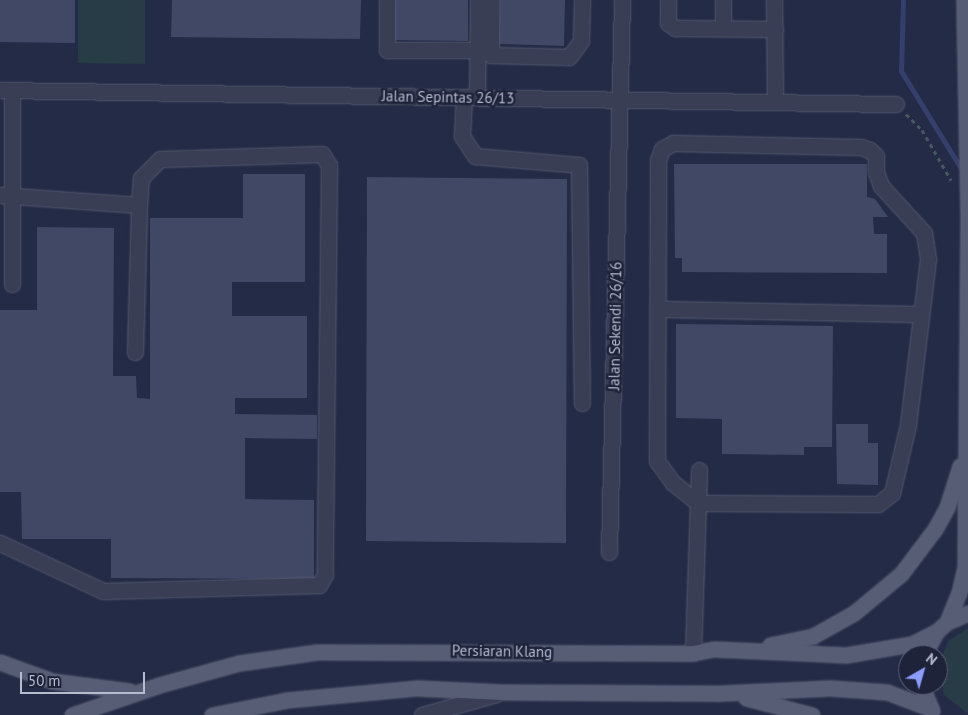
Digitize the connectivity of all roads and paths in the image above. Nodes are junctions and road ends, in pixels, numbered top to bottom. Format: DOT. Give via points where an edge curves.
graph roads {
  1 [pos="388,0"];
  2 [pos="478,0"];
  3 [pos="491,0"];
  4 [pos="582,0"];
  5 [pos="622,0"];
  6 [pos="668,0"];
  7 [pos="723,0"];
  8 [pos="774,0"];
  9 [pos="965,10"];
  10 [pos="723,28"];
  11 [pos="775,28"];
  12 [pos="477,50"];
  13 [pos="6,90"];
  14 [pos="471,97"];
  15 [pos="620,100"];
  16 [pos="776,102"];
  17 [pos="896,104"];
  18 [pos="953,187"];
  19 [pos="6,195"];
  20 [pos="139,205"];
  21 [pos="12,284"];
  22 [pos="658,309"];
  23 [pos="921,314"];
  24 [pos="135,352"];
  25 [pos="967,356"];
  26 [pos="582,402"];
  27 [pos="699,470"];
  28 [pos="698,503"];
  29 [pos="0,543"];
  30 [pos="609,552"];
  31 [pos="968,613"];
  32 [pos="942,627"];
  33 [pos="930,645"];
  34 [pos="714,649"];
  35 [pos="693,653"];
  36 [pos="0,662"];
  37 [pos="143,691"];
  38 [pos="502,692"];
  39 [pos="722,693"];
  40 [pos="925,695"];
  41 [pos="932,711"];
  42 [pos="72,715"];
  43 [pos="212,715"];
  44 [pos="422,715"];
  45 [pos="812,715"];
  1 -- 12 [label="street" via="387,50"];
  2 -- 12 [label="street"];
  3 -- 4 [label="street" via="491,55 569,57 581,41"];
  5 -- 15 [label="street, Jalan Sekendi 26/16"];
  6 -- 10 [label="street" via="668,24 674,28"];
  7 -- 10 [label="street"];
  8 -- 11 [label="street"];
  9 -- 25 [label="main road"];
  10 -- 11 [label="street"];
  11 -- 16 [label="street"];
  12 -- 14 [label="street"];
  13 -- 14 [label="street, Jalan Sepintas 26/13"];
  13 -- 19 [label="street"];
  14 -- 15 [label="street, Jalan Sepintas 26/13"];
  14 -- 26 [label="street" via="462,136 475,156 579,165"];
  15 -- 16 [label="street, Jalan Sepintas 26/13"];
  15 -- 30 [label="street, Jalan Sekendi 26/16"];
  16 -- 17 [label="street, Jalan Sepintas 26/13"];
  17 -- 18 [label="path" via="922,130 948,170"];
  19 -- 20 [label="street"];
  19 -- 21 [label="street"];
  20 -- 24 [label="street"];
  20 -- 29 [label="street" via="141,178 160,159 322,154 329,165 325,575 319,585 103,591"];
  22 -- 23 [label="street"];
  22 -- 23 [label="street" via="658,160 662,149 673,143 861,146 876,156 880,186 924,233 928,259"];
  22 -- 28 [label="street" via="657,461 673,484"];
  23 -- 28 [label="street" via="908,425 892,493 878,504 851,506"];
  25 -- 32 [label="main road" via="965,566 959,593"];
  25 -- 34 [label="main road" via="960,470 935,529 901,574 854,613 813,636 779,645"];
  27 -- 28 [label="street"];
  28 -- 35 [label="street"];
  31 -- 32 [label="main road, Persiaran Klang"];
  32 -- 33 [label="main road"];
  32 -- 34 [label="main road, Persiaran Klang" via="912,644 846,655"];
  34 -- 35 [label="main road, Persiaran Klang"];
  35 -- 37 [label="main road, Persiaran Klang" via="317,652 239,663"];
  36 -- 37 [label="main road" via="52,681 103,690"];
  37 -- 42 [label="main road, Persiaran Klang"];
  38 -- 39 [label="main road"];
  38 -- 43 [label="main road" via="417,688 356,692 287,700"];
  38 -- 44 [label="street"];
  39 -- 41 [label="main road" via="830,688 887,692"];
  39 -- 45 [label="main road" via="786,706"];
  40 -- 41 [label="main road"];
}
